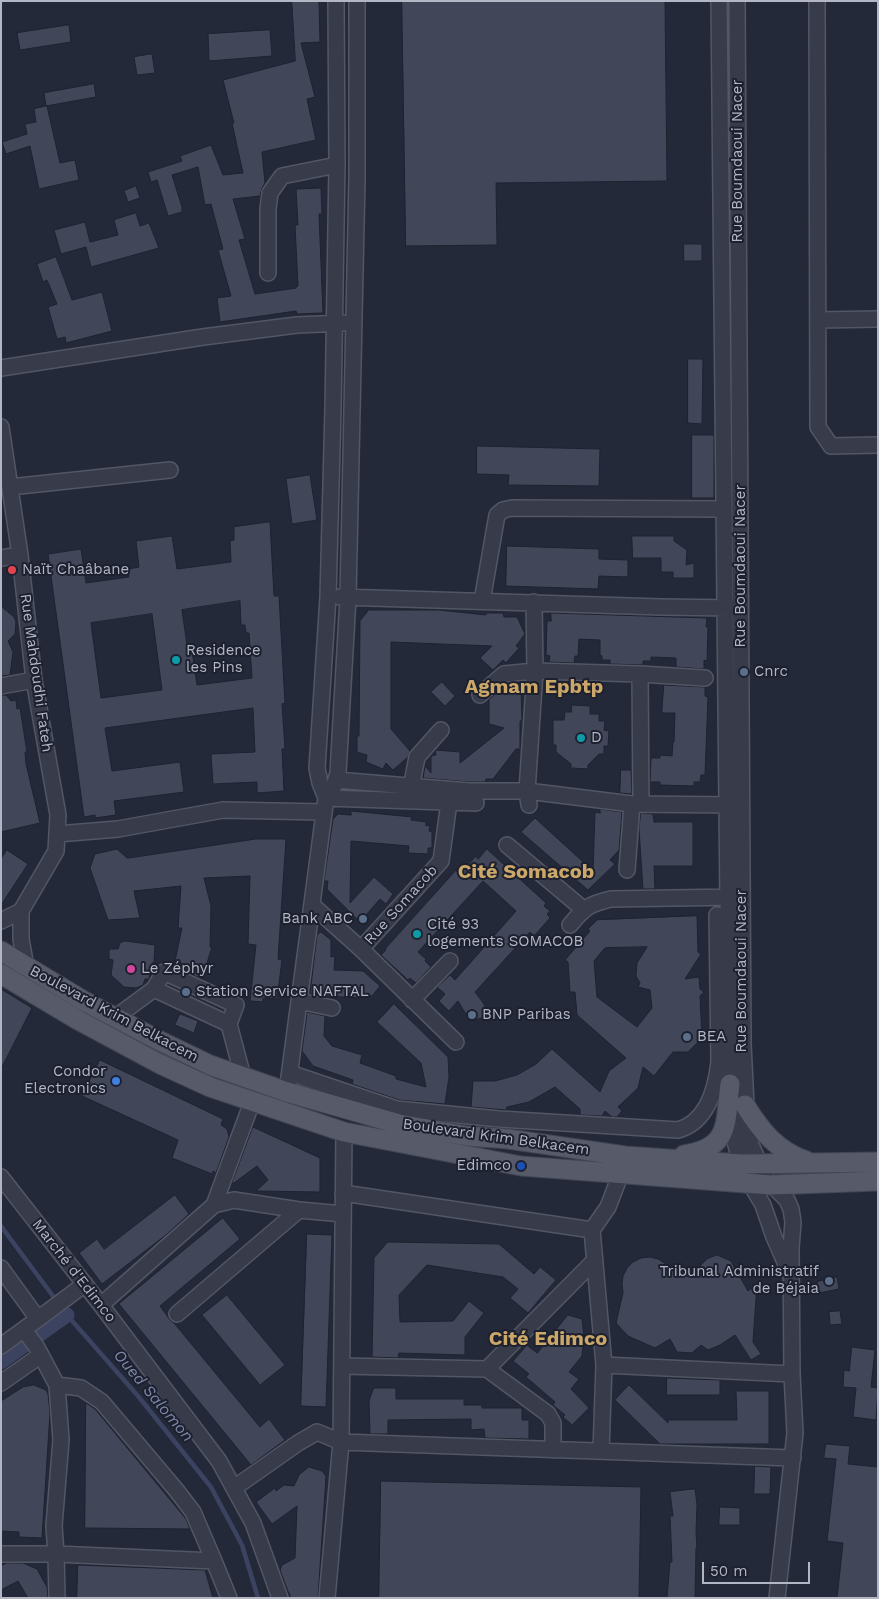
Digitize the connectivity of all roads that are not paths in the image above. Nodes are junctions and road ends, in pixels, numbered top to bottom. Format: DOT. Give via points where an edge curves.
graph roads {
  1 [pos="336,1"];
  2 [pos="357,1"];
  3 [pos="719,1"];
  4 [pos="737,1"];
  5 [pos="817,1"];
  6 [pos="337,165"];
  7 [pos="268,273"];
  8 [pos="878,319"];
  9 [pos="818,320"];
  10 [pos="335,323"];
  11 [pos="354,323"];
  12 [pos="1,368"];
  13 [pos="1,428"];
  14 [pos="878,445"];
  15 [pos="170,470"];
  16 [pos="10,487"];
  17 [pos="724,509"];
  18 [pos="20,555"];
  19 [pos="1,558"];
  20 [pos="328,597"];
  21 [pos="348,598"];
  22 [pos="482,601"];
  23 [pos="534,602"];
  24 [pos="725,608"];
  25 [pos="741,608"];
  26 [pos="535,671"];
  27 [pos="640,674"];
  28 [pos="705,678"];
  29 [pos="34,680"];
  30 [pos="1,686"];
  31 [pos="480,695"];
  32 [pos="441,730"];
  33 [pos="336,780"];
  34 [pos="410,793"];
  35 [pos="528,798"];
  36 [pos="450,802"];
  37 [pos="476,803"];
  38 [pos="637,804"];
  39 [pos="325,805"];
  40 [pos="726,805"];
  41 [pos="742,805"];
  42 [pos="57,834"];
  43 [pos="507,845"];
  44 [pos="627,870"];
  45 [pos="729,897"];
  46 [pos="312,904"];
  47 [pos="583,909"];
  48 [pos="21,911"];
  49 [pos="1,922"];
  50 [pos="570,925"];
  51 [pos="361,949"];
  52 [pos="1,951"];
  53 [pos="450,961"];
  54 [pos="26,968"];
  55 [pos="1,974"];
  56 [pos="158,983"];
  57 [pos="412,1000"];
  58 [pos="299,1001"];
  59 [pos="332,1008"];
  60 [pos="116,1017"];
  61 [pos="231,1018"];
  62 [pos="456,1042"];
  63 [pos="290,1073"];
  64 [pos="243,1078"];
  65 [pos="730,1084"];
  66 [pos="287,1092"];
  67 [pos="252,1102"];
  68 [pos="745,1105"];
  69 [pos="344,1132"];
  70 [pos="666,1158"];
  71 [pos="878,1162"];
  72 [pos="813,1163"];
  73 [pos="750,1164"];
  74 [pos="621,1173"];
  75 [pos="1,1177"];
  76 [pos="878,1181"];
  77 [pos="750,1184"];
  78 [pos="771,1185"];
  79 [pos="343,1193"];
  80 [pos="214,1205"];
  81 [pos="299,1210"];
  82 [pos="343,1214"];
  83 [pos="592,1230"];
  84 [pos="595,1260"];
  85 [pos="1,1268"];
  86 [pos="791,1274"];
  87 [pos="85,1284"];
  88 [pos="101,1305"];
  89 [pos="177,1314"];
  90 [pos="38,1319"];
  91 [pos="25,1331"];
  92 [pos="1,1346"];
  93 [pos="39,1351"];
  94 [pos="604,1365"];
  95 [pos="342,1366"];
  96 [pos="487,1369"];
  97 [pos="792,1374"];
  98 [pos="1,1383"];
  99 [pos="57,1385"];
  100 [pos="341,1442"];
  101 [pos="553,1450"];
  102 [pos="601,1451"];
  103 [pos="793,1458"];
  104 [pos="234,1488"];
  105 [pos="1,1554"];
  106 [pos="56,1554"];
  107 [pos="214,1561"];
  108 [pos="57,1598"];
  109 [pos="229,1598"];
  110 [pos="280,1598"];
  111 [pos="327,1598"];
  112 [pos="777,1598"];
  1 -- 6 [label="street"];
  2 -- 11 [label="street"];
  3 -- 17 [label="street, Rue Boumdaoui Nacer"];
  4 -- 25 [label="street, Rue Boumdaoui Nacer"];
  5 -- 9 [label="street"];
  6 -- 7 [label="street" via="282,176 270,193"];
  6 -- 10 [label="street"];
  8 -- 9 [label="street"];
  9 -- 14 [label="street" via="818,427 831,446"];
  10 -- 11 [label="street"];
  10 -- 12 [label="street" via="203,337"];
  10 -- 20 [label="street"];
  11 -- 21 [label="street"];
  13 -- 16 [label="street, Rue Mahdoudhi Fateh"];
  15 -- 16 [label="street"];
  16 -- 18 [label="street, Rue Mahdoudhi Fateh"];
  17 -- 22 [label="street" via="503,510 497,515"];
  17 -- 24 [label="street, Rue Boumdaoui Nacer"];
  18 -- 19 [label="street"];
  18 -- 29 [label="street, Rue Mahdoudhi Fateh"];
  20 -- 21 [label="street"];
  20 -- 39 [label="street" via="317,768"];
  21 -- 22 [label="street"];
  21 -- 33 [label="street"];
  22 -- 23 [label="street"];
  23 -- 24 [label="street"];
  23 -- 26 [label="street"];
  24 -- 25 [label="street"];
  24 -- 40 [label="street, Rue Boumdaoui Nacer"];
  25 -- 41 [label="street, Rue Boumdaoui Nacer"];
  26 -- 27 [label="street"];
  26 -- 31 [label="street" via="504,674"];
  26 -- 35 [label="street"];
  27 -- 28 [label="street"];
  27 -- 38 [label="street"];
  29 -- 30 [label="street"];
  29 -- 42 [label="street, Rue Mahdoudhi Fateh" via="58,815"];
  32 -- 34 [label="street" via="417,757"];
  33 -- 34 [label="street"];
  33 -- 39 [label="street"];
  34 -- 35 [label="street" via="469,791"];
  34 -- 36 [label="street"];
  34 -- 39 [label="street"];
  35 -- 38 [label="street"];
  36 -- 37 [label="street"];
  36 -- 51 [label="street, Rue Somacob" via="441,861 412,883"];
  38 -- 40 [label="street"];
  38 -- 44 [label="street"];
  39 -- 42 [label="street" via="223,810 118,828"];
  39 -- 46 [label="street"];
  40 -- 41 [label="street"];
  40 -- 45 [label="street, Rue Boumdaoui Nacer"];
  41 -- 45 [label="street, Rue Boumdaoui Nacer"];
  42 -- 48 [label="street, Rue Mahdoudhi Fateh" via="56,851"];
  43 -- 47 [label="street"];
  45 -- 47 [label="street" via="634,894 610,896"];
  45 -- 63 [label="street" via="718,1076 703,1113 687,1127 678,1130 499,1119 397,1109"];
  45 -- 65 [label="street, Rue Boumdaoui Nacer"];
  45 -- 68 [label="street, Rue Boumdaoui Nacer"];
  46 -- 51 [label="street"];
  46 -- 58 [label="street"];
  47 -- 50 [label="street"];
  48 -- 49 [label="street"];
  48 -- 54 [label="street"];
  51 -- 57 [label="street"];
  52 -- 54 [label="main road, Boulevard Krim Belkacem"];
  53 -- 57 [label="street"];
  54 -- 60 [label="main road, Boulevard Krim Belkacem"];
  55 -- 67 [label="main road, Boulevard Krim Belkacem" via="160,1064"];
  56 -- 60 [label="street"];
  56 -- 61 [label="street"];
  56 -- 61 [label="street" via="164,972 236,1005"];
  57 -- 62 [label="street"];
  58 -- 59 [label="street"];
  58 -- 63 [label="street"];
  60 -- 64 [label="main road, Boulevard Krim Belkacem" via="166,1044"];
  61 -- 64 [label="street"];
  63 -- 66 [label="street"];
  64 -- 66 [label="main road, Boulevard Krim Belkacem"];
  65 -- 70 [label="main road" via="724,1130 714,1145 700,1152"];
  65 -- 73 [label="street, Rue Boumdaoui Nacer" via="731,1120"];
  66 -- 70 [label="main road, Boulevard Krim Belkacem" via="375,1118 434,1131 625,1156"];
  67 -- 69 [label="main road, Boulevard Krim Belkacem"];
  67 -- 80 [label="street"];
  68 -- 72 [label="main road" via="770,1140"];
  68 -- 73 [label="street, Rue Boumdaoui Nacer"];
  69 -- 74 [label="main road, Boulevard Krim Belkacem" via="521,1166"];
  69 -- 79 [label="street"];
  70 -- 73 [label="main road, Boulevard Krim Belkacem"];
  71 -- 72 [label="main road, Boulevard Krim Belkacem"];
  72 -- 73 [label="main road, Boulevard Krim Belkacem"];
  73 -- 77 [label="street, Rue Boumdaoui Nacer"];
  73 -- 78 [label="street, Rue Boumdaoui Nacer"];
  74 -- 77 [label="main road, Boulevard Krim Belkacem"];
  74 -- 83 [label="street" via="608,1207"];
  75 -- 87 [label="street, Marché d'Edimco"];
  76 -- 78 [label="main road, Boulevard Krim Belkacem"];
  77 -- 78 [label="main road, Boulevard Krim Belkacem"];
  77 -- 86 [label="street, Rue Boumdaoui Nacer" via="763,1205"];
  78 -- 86 [label="street, Rue Boumdaoui Nacer" via="791,1209"];
  79 -- 82 [label="street"];
  79 -- 83 [label="street"];
  80 -- 81 [label="street" via="234,1200"];
  80 -- 88 [label="street"];
  81 -- 82 [label="street"];
  81 -- 89 [label="street"];
  82 -- 95 [label="street"];
  83 -- 84 [label="street"];
  84 -- 94 [label="street"];
  84 -- 96 [label="street"];
  85 -- 90 [label="street"];
  86 -- 97 [label="street, Rue Boumdaoui Nacer"];
  87 -- 88 [label="street, Marché d'Edimco"];
  87 -- 90 [label="street"];
  88 -- 104 [label="street, Marché d'Edimco" via="219,1461"];
  90 -- 91 [label="street"];
  91 -- 92 [label="street"];
  91 -- 93 [label="street"];
  93 -- 98 [label="street"];
  93 -- 99 [label="street"];
  94 -- 97 [label="street"];
  94 -- 102 [label="street"];
  95 -- 96 [label="street"];
  95 -- 100 [label="street"];
  96 -- 101 [label="street" via="548,1414 553,1423"];
  97 -- 103 [label="street, Rue Boumdaoui Nacer"];
  99 -- 106 [label="street" via="61,1440 54,1526"];
  99 -- 107 [label="street" via="81,1388 102,1402 193,1512"];
  100 -- 101 [label="street"];
  100 -- 104 [label="street" via="317,1432"];
  100 -- 111 [label="street"];
  101 -- 102 [label="street"];
  102 -- 103 [label="street"];
  103 -- 112 [label="street, Rue Boumdaoui Nacer"];
  104 -- 110 [label="street, Marché d'Edimco" via="253,1523"];
  105 -- 106 [label="street"];
  106 -- 107 [label="street"];
  106 -- 108 [label="street"];
  107 -- 109 [label="street"];
}
